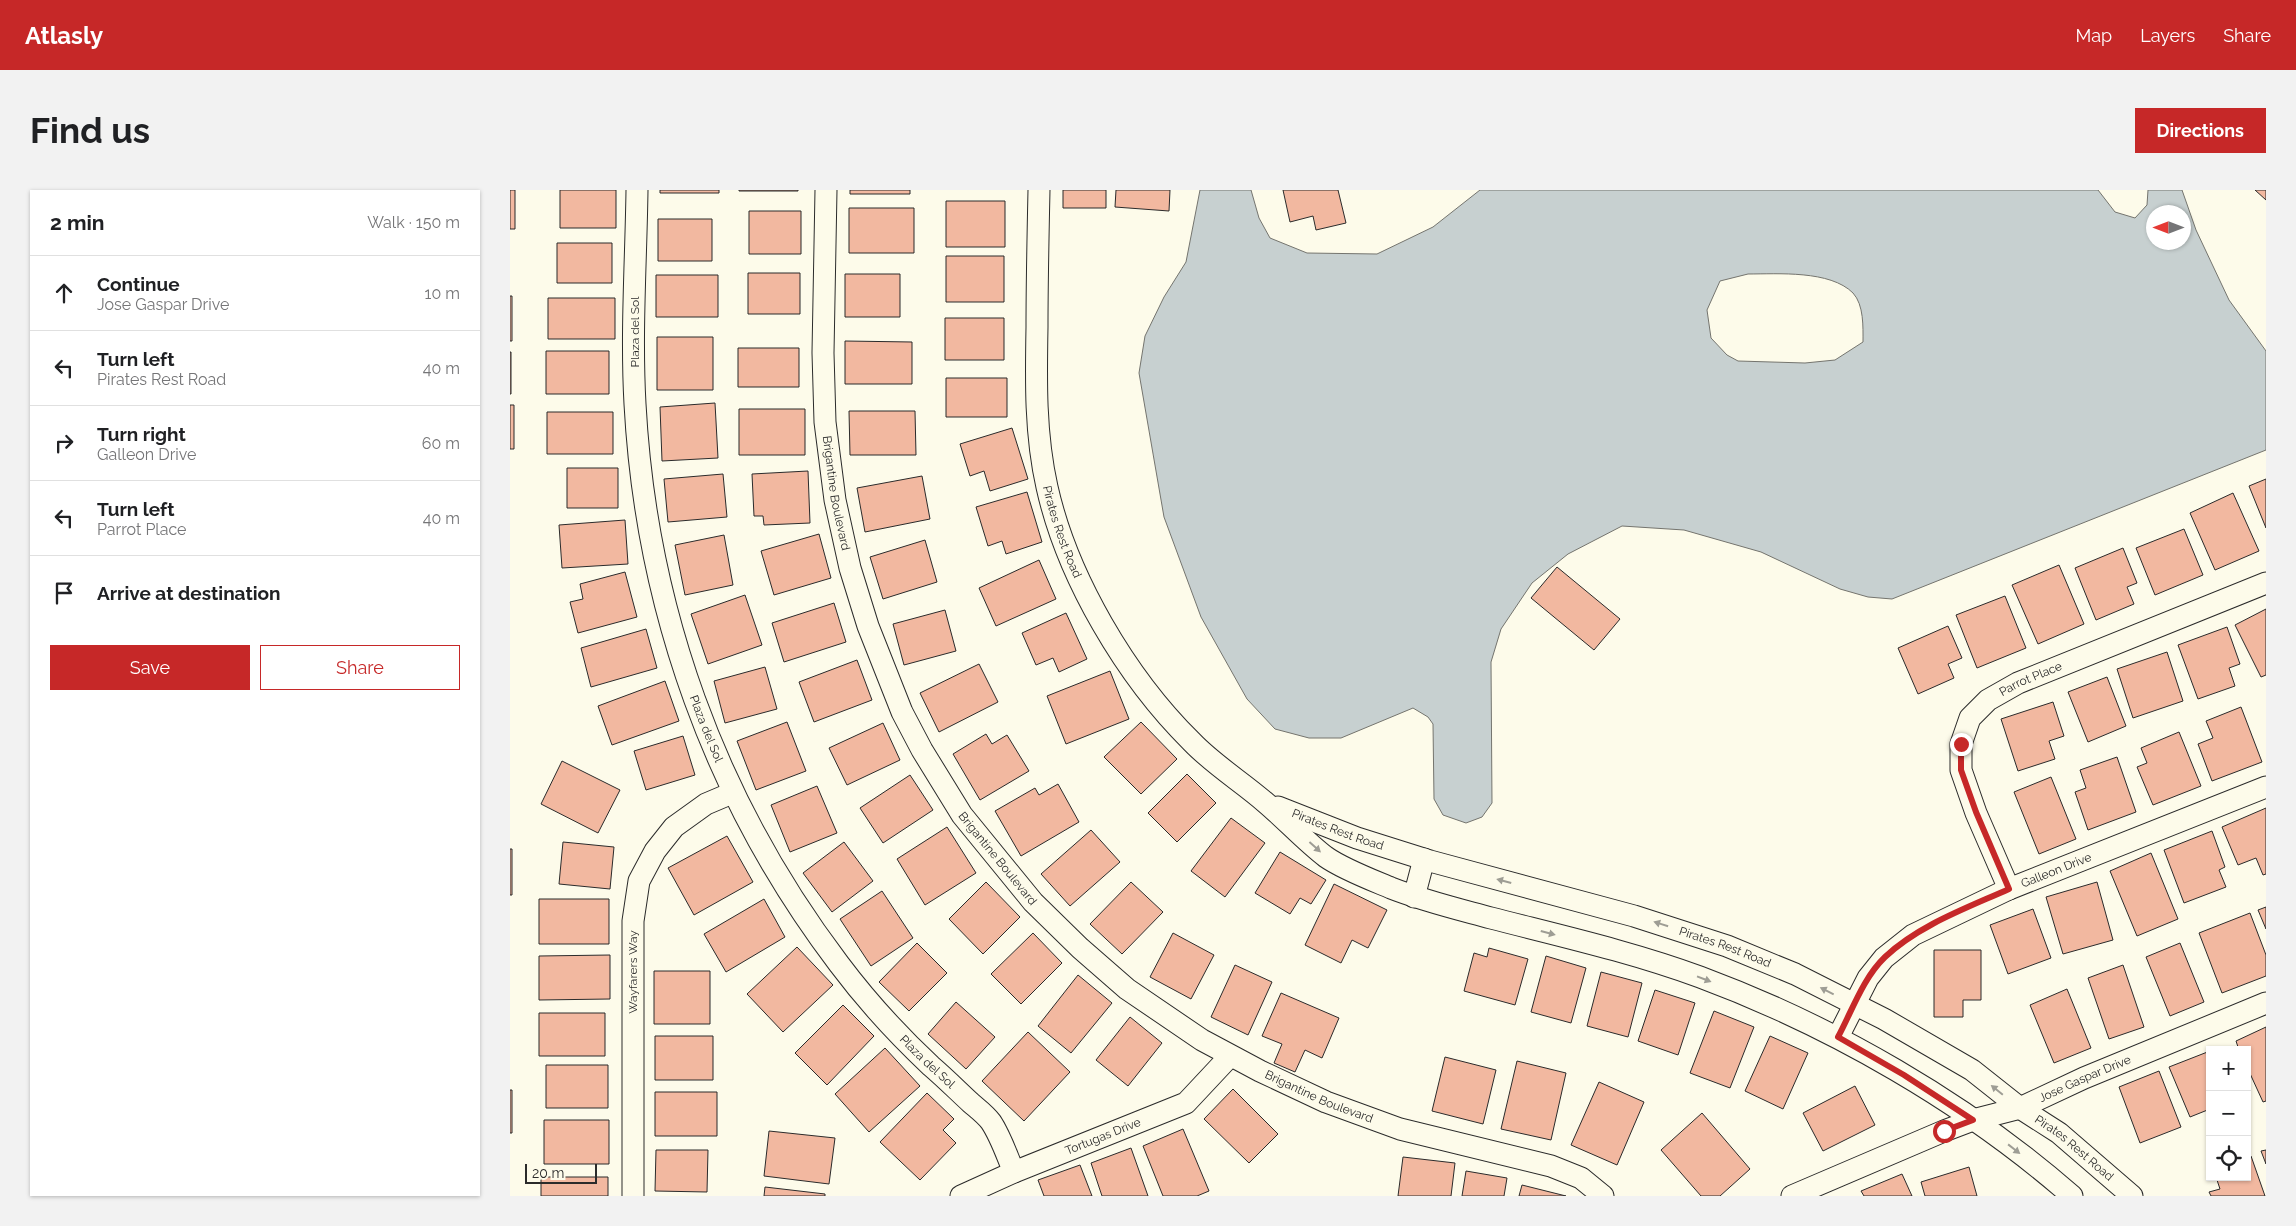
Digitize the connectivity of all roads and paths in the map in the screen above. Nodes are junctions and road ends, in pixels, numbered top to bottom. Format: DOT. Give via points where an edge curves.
graph roads {
  1 [pos="637,190"];
  2 [pos="826,190"];
  3 [pos="1039,190"];
  4 [pos="2266,583"];
  5 [pos="2266,787"];
  6 [pos="732,793"];
  7 [pos="1266,803"];
  8 [pos="1424,859"];
  9 [pos="2009,889"];
  10 [pos="1414,896"];
  11 [pos="2266,1003"];
  12 [pos="1855,1005"];
  13 [pos="1838,1037"];
  14 [pos="1230,1056"];
  15 [pos="2020,1108"];
  16 [pos="1973,1120"];
  17 [pos="1014,1172"];
  18 [pos="633,1196"];
  19 [pos="961,1196"];
  20 [pos="1602,1196"];
  21 [pos="1792,1196"];
  22 [pos="2072,1196"];
  23 [pos="2132,1196"];
  1 -- 6 [label="street, Plaza del Sol" via="635,404 646,517 676,649"];
  2 -- 14 [label="street, Brigantine Boulevard" via="823,353 828,464 850,568 868,626 902,712 962,815 1032,902 1127,989 1173,1022"];
  3 -- 7 [label="street, Pirates Rest Road" via="1036,380 1040,447 1062,542 1107,632 1168,717 1194,745"];
  4 -- 9 [label="street, Parrot Place" via="2018,683 1988,700 1970,718 1961,744 1961,770"];
  5 -- 9 [label="street, Galleon Drive"];
  6 -- 17 [label="street, Plaza del Sol" via="792,898 839,964 917,1052 991,1121"];
  6 -- 18 [label="street, Wayfarers Way" via="706,804 674,827 655,850 640,881 633,921"];
  7 -- 8 [label="street, Pirates Rest Road" via="1357,838"];
  7 -- 10 [label="street, Pirates Rest Road, one-way" via="1328,858"];
  8 -- 10 [label="street"];
  12 -- 8 [label="street, Pirates Rest Road, one-way" via="1794,974 1727,946 1634,916"];
  9 -- 12 [label="street, Galleon Drive" via="1913,935 1884,958 1868,978"];
  10 -- 13 [label="street, Pirates Rest Road, one-way" via="1625,953 1696,976 1749,996"];
  11 -- 15 [label="street, Jose Gaspar Drive"];
  12 -- 13 [label="street, Galleon Drive"];
  15 -- 12 [label="street, Pirates Rest Road, one-way" via="1958,1061"];
  13 -- 16 [label="street, Pirates Rest Road"];
  14 -- 17 [label="street, Tortugas Drive" via="1186,1103"];
  14 -- 20 [label="street, Brigantine Boulevard" via="1326,1102 1400,1129 1551,1166 1581,1178"];
  15 -- 16 [label="street, Jose Gaspar Drive"];
  15 -- 23 [label="street, Pirates Rest Road" via="2059,1133"];
  16 -- 21 [label="street, Jose Gaspar Drive"];
  16 -- 22 [label="street, Pirates Rest Road, one-way"];
  17 -- 19 [label="street, Tortugas Drive"];
}
